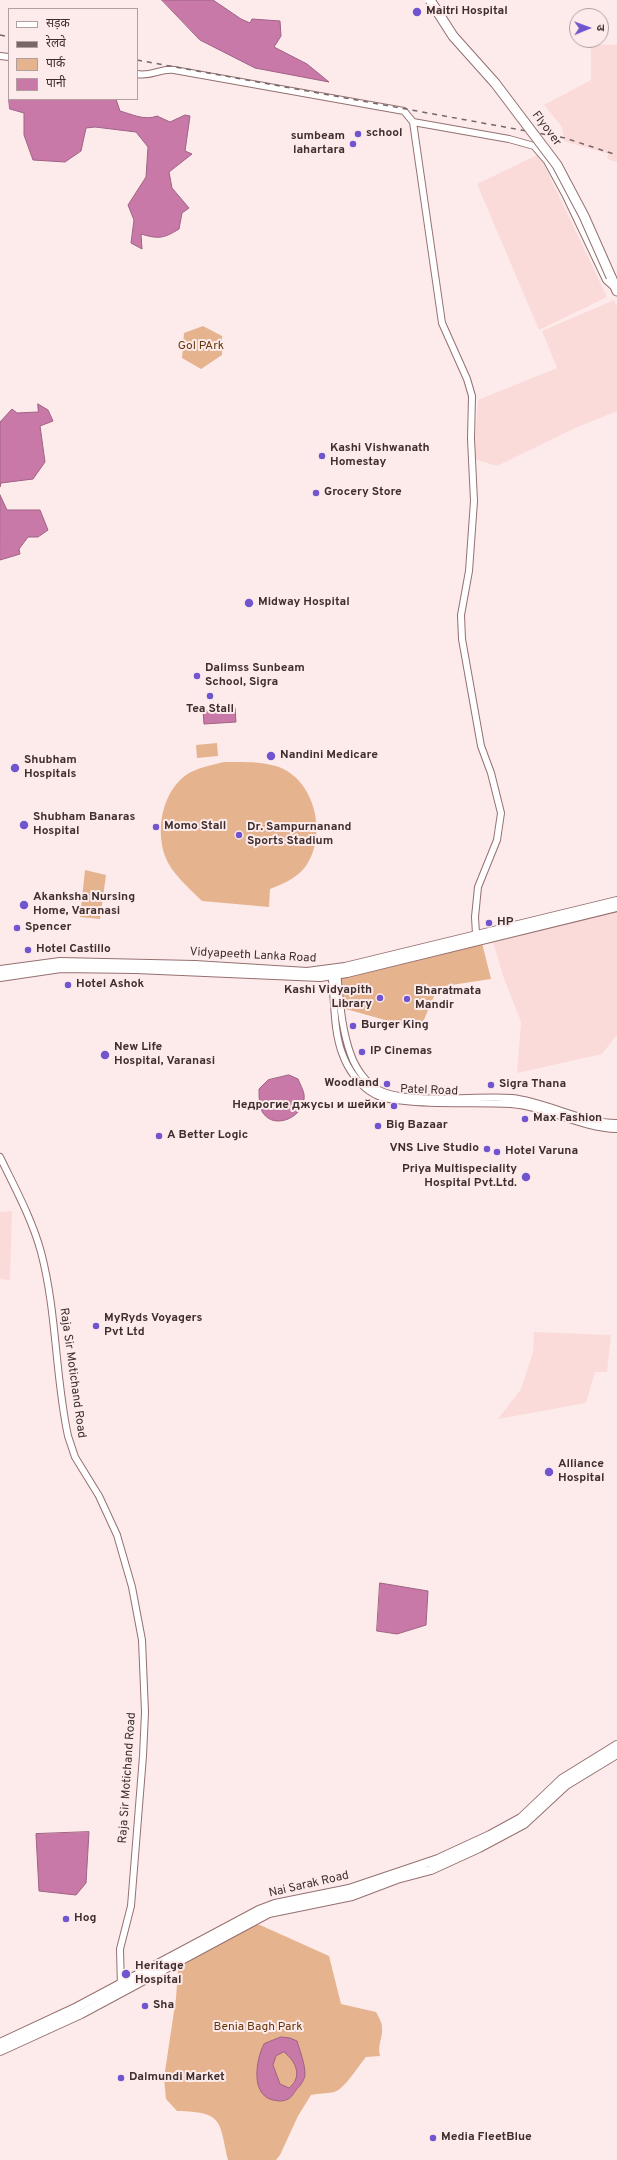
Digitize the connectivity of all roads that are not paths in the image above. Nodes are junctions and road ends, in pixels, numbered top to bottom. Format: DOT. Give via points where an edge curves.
graph roads {
  1 [pos="430,0"];
  2 [pos="138,74"];
  3 [pos="413,122"];
  4 [pos="617,291"];
  5 [pos="617,901"];
  6 [pos="617,907"];
  7 [pos="476,934"];
  8 [pos="0,970"];
  9 [pos="334,972"];
  10 [pos="0,976"];
  11 [pos="617,1123"];
  12 [pos="606,1126"];
  13 [pos="617,1129"];
  14 [pos="0,1157"];
  15 [pos="617,1745"];
  16 [pos="617,1754"];
  17 [pos="213,1939"];
  18 [pos="121,1985"];
  19 [pos="121,1994"];
  20 [pos="0,2043"];
  21 [pos="0,2052"];
  1 -- 4 [label="highway, Flyover, bridge" via="453,36 495,83 557,165 584,216"];
  2 -- 3 [label="street" via="150,76 163,70 174,70 404,111"];
  3 -- 4 [label="street" via="509,139 534,146 547,161 561,186 606,280"];
  3 -- 7 [label="street" via="442,323 472,396 474,501 469,571 461,616 462,639 481,746 491,773 500,813 497,840 478,886"];
  5 -- 7 [label="main road, Vidyapeeth Lanka Road"];
  6 -- 9 [label="main road, Vidyapeeth Lanka Road"];
  7 -- 9 [label="main road, Vidyapeeth Lanka Road"];
  8 -- 9 [label="main road, Vidyapeeth Lanka Road" via="60,962"];
  9 -- 10 [label="main road, Vidyapeeth Lanka Road" via="308,978 60,968"];
  9 -- 12 [label="street, Patel Road" via="342,1022 352,1056 364,1077 381,1090 412,1097 512,1098 555,1108"];
  11 -- 12 [label="street, Patel Road"];
  12 -- 13 [label="street, Patel Road"];
  14 -- 18 [label="street, Raja Sir Motichand Road" via="24,1206 42,1253 50,1295 68,1436 75,1457 99,1496 117,1536 130,1578 140,1626 144,1685 143,1756 131,1906 120,1949"];
  15 -- 17 [label="main road, Nai Sarak Road" via="562,1779 521,1818 476,1842 428,1863 394,1872 349,1889 265,1907"];
  16 -- 17 [label="main road, Nai Sarak Road" via="566,1785 524,1824 480,1848 431,1870 397,1879 352,1896 269,1914"];
  17 -- 18 [label="main road, Nai Sarak Road"];
  17 -- 19 [label="main road, Nai Sarak Road"];
  18 -- 19 [label="street, Raja Sir Motichand Road"];
  18 -- 20 [label="main road, Nai Sarak Road"];
  19 -- 21 [label="main road, Nai Sarak Road"];
}
